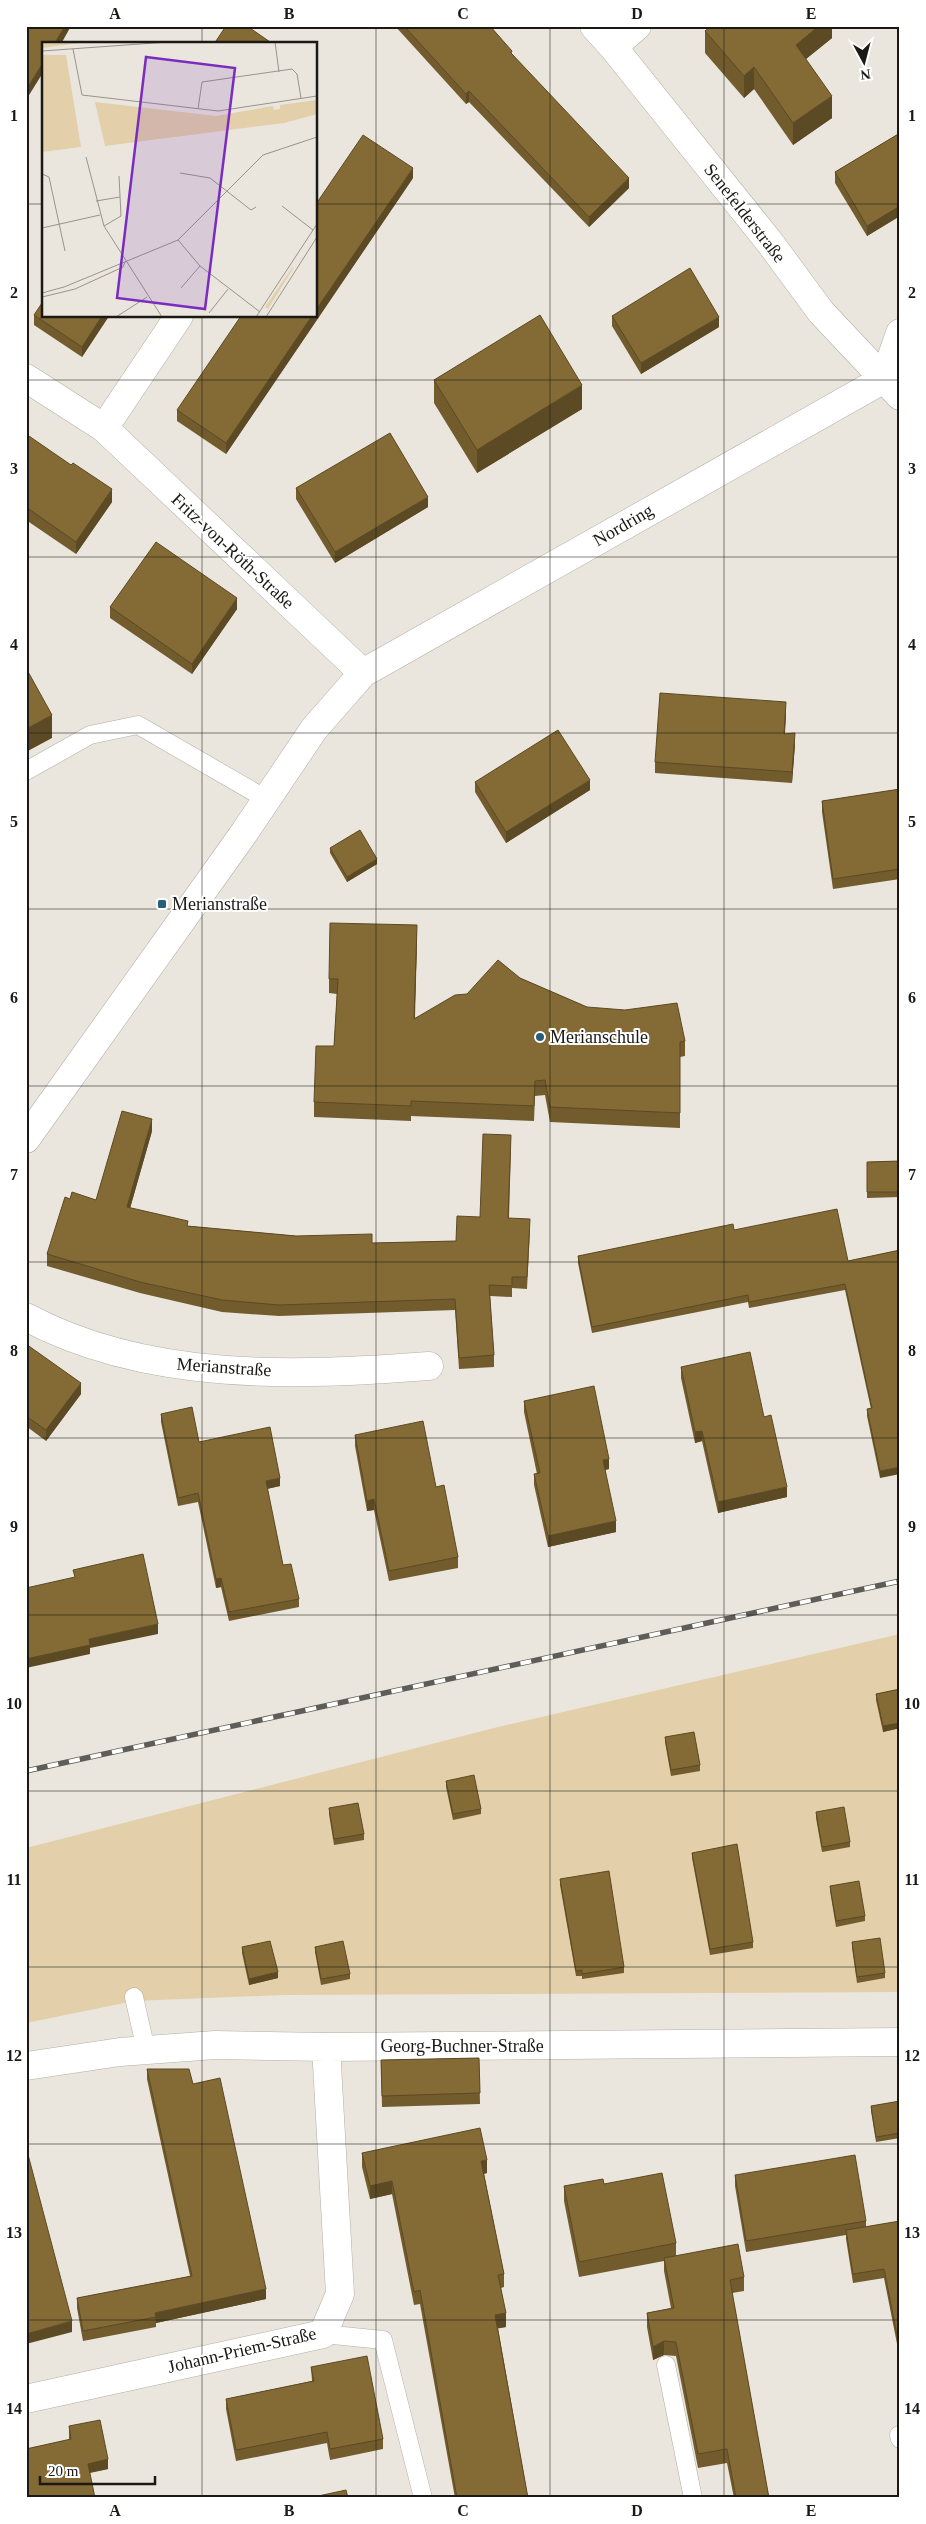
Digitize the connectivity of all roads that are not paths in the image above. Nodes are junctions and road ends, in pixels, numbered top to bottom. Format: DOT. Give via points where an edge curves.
graph roads {
  1 [pos="594,26"];
  2 [pos="637,26"];
  3 [pos="613,46"];
  4 [pos="178,318"];
  5 [pos="900,333"];
  6 [pos="26,378"];
  7 [pos="895,384"];
  8 [pos="104,428"];
  9 [pos="363,673"];
  10 [pos="26,771"];
  11 [pos="266,799"];
  12 [pos="26,1139"];
  13 [pos="26,1317"];
  14 [pos="428,1366"];
  15 [pos="134,1997"];
  16 [pos="900,2042"];
  17 [pos="326,2047"];
  18 [pos="146,2050"];
  19 [pos="26,2066"];
  20 [pos="323,2334"];
  21 [pos="666,2365"];
  22 [pos="26,2399"];
  23 [pos="423,2498"];
  24 [pos="693,2498"];
  1 -- 3 [label="street, Senefelderstraße"];
  2 -- 3 [label="street"];
  3 -- 7 [label="street, Senefelderstraße" via="821,312"];
  4 -- 8 [label="street"];
  5 -- 7 [label="street"];
  6 -- 8 [label="street, Fritz-von-Röth-Straße"];
  7 -- 9 [label="street, Nordring"];
  8 -- 9 [label="street, Fritz-von-Röth-Straße"];
  9 -- 11 [label="street" via="314,729"];
  10 -- 11 [label="lane" via="90,735 138,725"];
  11 -- 12 [label="street"];
  13 -- 14 [label="street, Merianstraße" via="112,1352 182,1365 332,1373"];
  15 -- 18 [label="lane"];
  16 -- 17 [label="street, Georg-Buchner-Straße"];
  17 -- 18 [label="street, Georg-Buchner-Straße" via="215,2045"];
  17 -- 20 [label="street, Johann-Priem-Straße" via="340,2294"];
  18 -- 19 [label="street, Georg-Buchner-Straße"];
  20 -- 22 [label="street, Johann-Priem-Straße"];
  20 -- 23 [label="lane" via="383,2340"];
  21 -- 24 [label="lane"];
}
